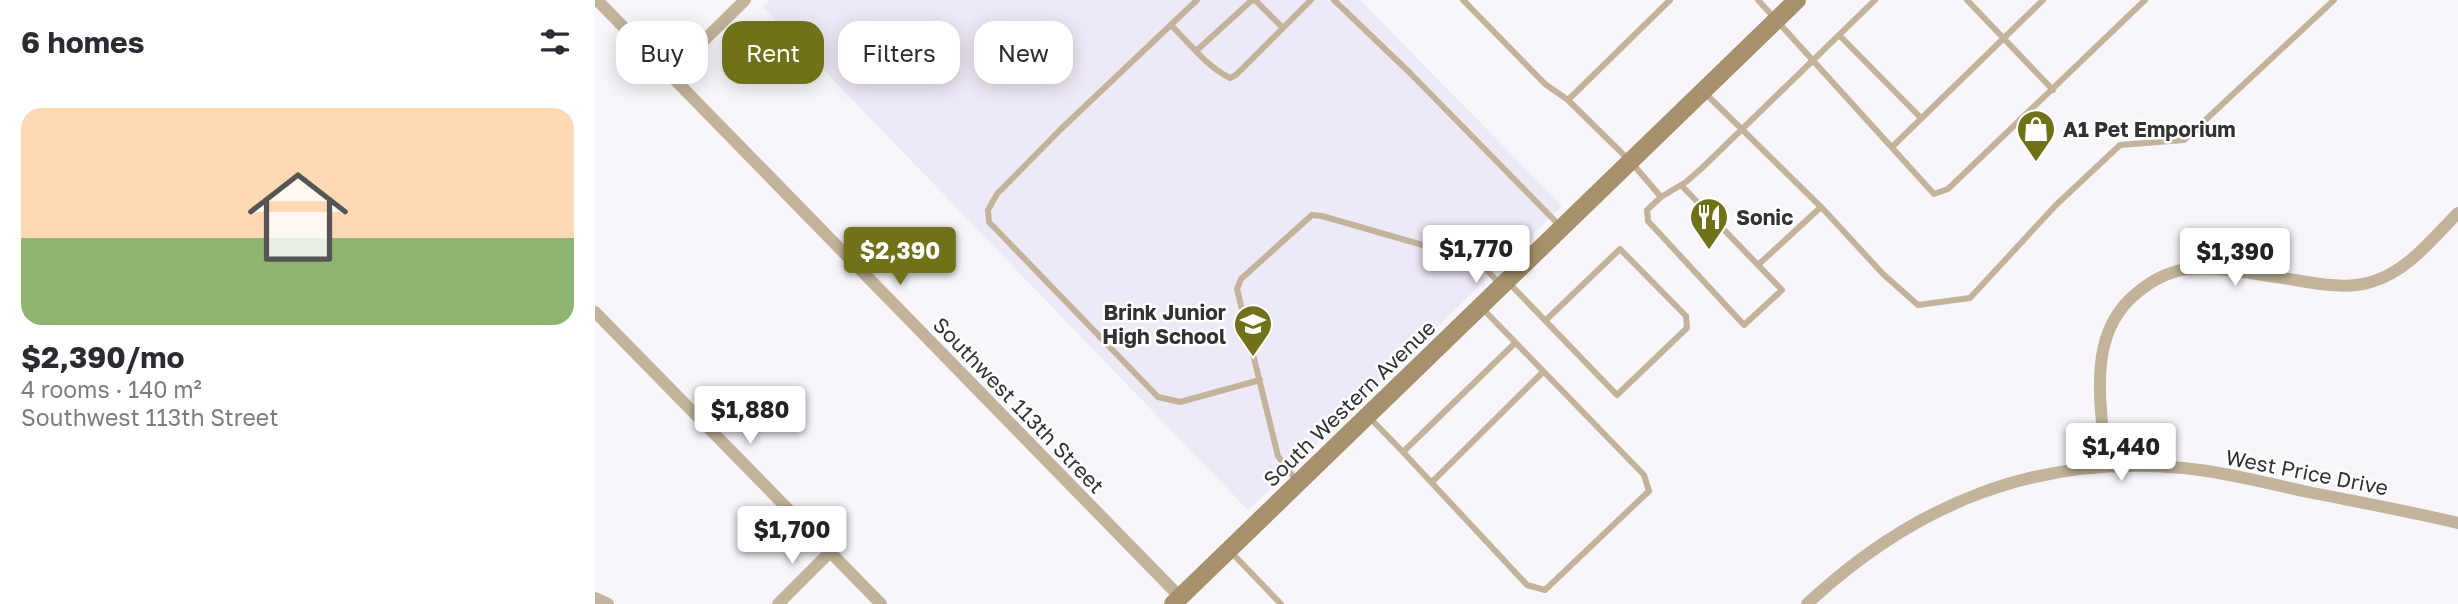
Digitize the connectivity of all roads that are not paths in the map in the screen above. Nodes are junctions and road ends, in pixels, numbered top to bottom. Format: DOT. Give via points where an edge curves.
graph roads {
  1 [pos="597,0"];
  2 [pos="745,0"];
  3 [pos="1197,0"];
  4 [pos="1311,0"];
  5 [pos="1334,0"];
  6 [pos="1463,0"];
  7 [pos="1670,0"];
  8 [pos="1758,0"];
  9 [pos="1797,0"];
  10 [pos="1875,0"];
  11 [pos="1967,0"];
  12 [pos="2043,0"];
  13 [pos="2145,0"];
  14 [pos="2334,0"];
  15 [pos="1777,20"];
  16 [pos="618,21"];
  17 [pos="1171,25"];
  18 [pos="1283,28"];
  19 [pos="1839,35"];
  20 [pos="708,37"];
  21 [pos="2004,38"];
  22 [pos="1196,51"];
  23 [pos="1813,59"];
  24 [pos="680,84"];
  25 [pos="2053,90"];
  26 [pos="1703,91"];
  27 [pos="1568,100"];
  28 [pos="1921,118"];
  29 [pos="1743,130"];
  30 [pos="1892,147"];
  31 [pos="1630,162"];
  32 [pos="1681,186"];
  33 [pos="1661,197"];
  34 [pos="1821,207"];
  35 [pos="2458,213"];
  36 [pos="1562,228"];
  37 [pos="1758,265"];
  38 [pos="1505,284"];
  39 [pos="1481,307"];
  40 [pos="595,312"];
  41 [pos="1546,320"];
  42 [pos="1515,343"];
  43 [pos="1543,372"];
  44 [pos="1260,380"];
  45 [pos="1368,416"];
  46 [pos="1403,452"];
  47 [pos="2106,466"];
  48 [pos="1298,482"];
  49 [pos="1432,482"];
  50 [pos="2458,523"];
  51 [pos="1229,550"];
  52 [pos="830,552"];
  53 [pos="595,598"];
  54 [pos="1176,600"];
  55 [pos="608,604"];
  56 [pos="778,604"];
  57 [pos="881,604"];
  58 [pos="1281,604"];
  59 [pos="1807,604"];
  1 -- 16 [label="street, Southwest 113th Street"];
  2 -- 20 [label="street"];
  3 -- 17 [label="lane"];
  4 -- 18 [label="lane"];
  5 -- 36 [label="lane"];
  6 -- 27 [label="lane" via="1545,84"];
  7 -- 27 [label="lane"];
  8 -- 15 [label="lane"];
  9 -- 15 [label="main road, South Western Avenue"];
  10 -- 19 [label="lane"];
  11 -- 21 [label="lane"];
  12 -- 21 [label="lane"];
  13 -- 25 [label="lane"];
  14 -- 34 [label="lane" via="2184,140 2120,145 2055,206 1970,298 1918,305"];
  15 -- 23 [label="lane"];
  15 -- 26 [label="main road, South Western Avenue"];
  17 -- 22 [label="lane"];
  17 -- 44 [label="lane" via="997,194 988,210 989,222 1158,397 1180,402"];
  18 -- 22 [label="lane" via="1230,78"];
  18 -- 22 [label="lane" via="1251,1"];
  19 -- 23 [label="lane"];
  19 -- 28 [label="lane"];
  21 -- 25 [label="lane"];
  21 -- 28 [label="lane"];
  23 -- 29 [label="lane"];
  23 -- 30 [label="lane"];
  24 -- 54 [label="street, Southwest 113th Street"];
  25 -- 30 [label="lane" via="1948,189 1934,194"];
  26 -- 29 [label="lane"];
  26 -- 31 [label="main road, South Western Avenue"];
  27 -- 31 [label="lane"];
  28 -- 30 [label="lane"];
  29 -- 32 [label="lane"];
  29 -- 34 [label="lane"];
  31 -- 33 [label="lane"];
  31 -- 36 [label="main road, South Western Avenue"];
  32 -- 33 [label="lane"];
  32 -- 37 [label="lane"];
  33 -- 37 [label="lane" via="1647,210 1648,221 1744,325 1782,290"];
  34 -- 37 [label="lane"];
  35 -- 47 [label="street" via="2406,263 2369,283 2327,284 2192,269 2147,285 2121,308 2100,358"];
  36 -- 38 [label="main road, South Western Avenue"];
  38 -- 39 [label="main road, South Western Avenue"];
  38 -- 41 [label="lane"];
  38 -- 44 [label="lane" via="1478,261 1312,215 1241,279 1237,289"];
  39 -- 42 [label="lane"];
  39 -- 45 [label="main road, South Western Avenue"];
  40 -- 52 [label="street"];
  41 -- 41 [label="lane" via="1617,395 1687,328 1686,316 1620,250"];
  42 -- 43 [label="lane"];
  42 -- 46 [label="lane"];
  43 -- 49 [label="lane"];
  43 -- 49 [label="lane" via="1644,475 1649,491 1545,590 1527,585"];
  44 -- 48 [label="lane" via="1278,456"];
  45 -- 46 [label="lane"];
  45 -- 48 [label="main road, South Western Avenue"];
  46 -- 49 [label="lane"];
  47 -- 50 [label="street, West Price Drive" via="2183,468"];
  47 -- 59 [label="street, West Price Drive" via="2033,476 1959,501 1858,559"];
  48 -- 51 [label="main road, South Western Avenue"];
  51 -- 54 [label="main road, South Western Avenue"];
  51 -- 58 [label="lane"];
  52 -- 56 [label="street"];
  52 -- 57 [label="street"];
  53 -- 55 [label="street"];
}
